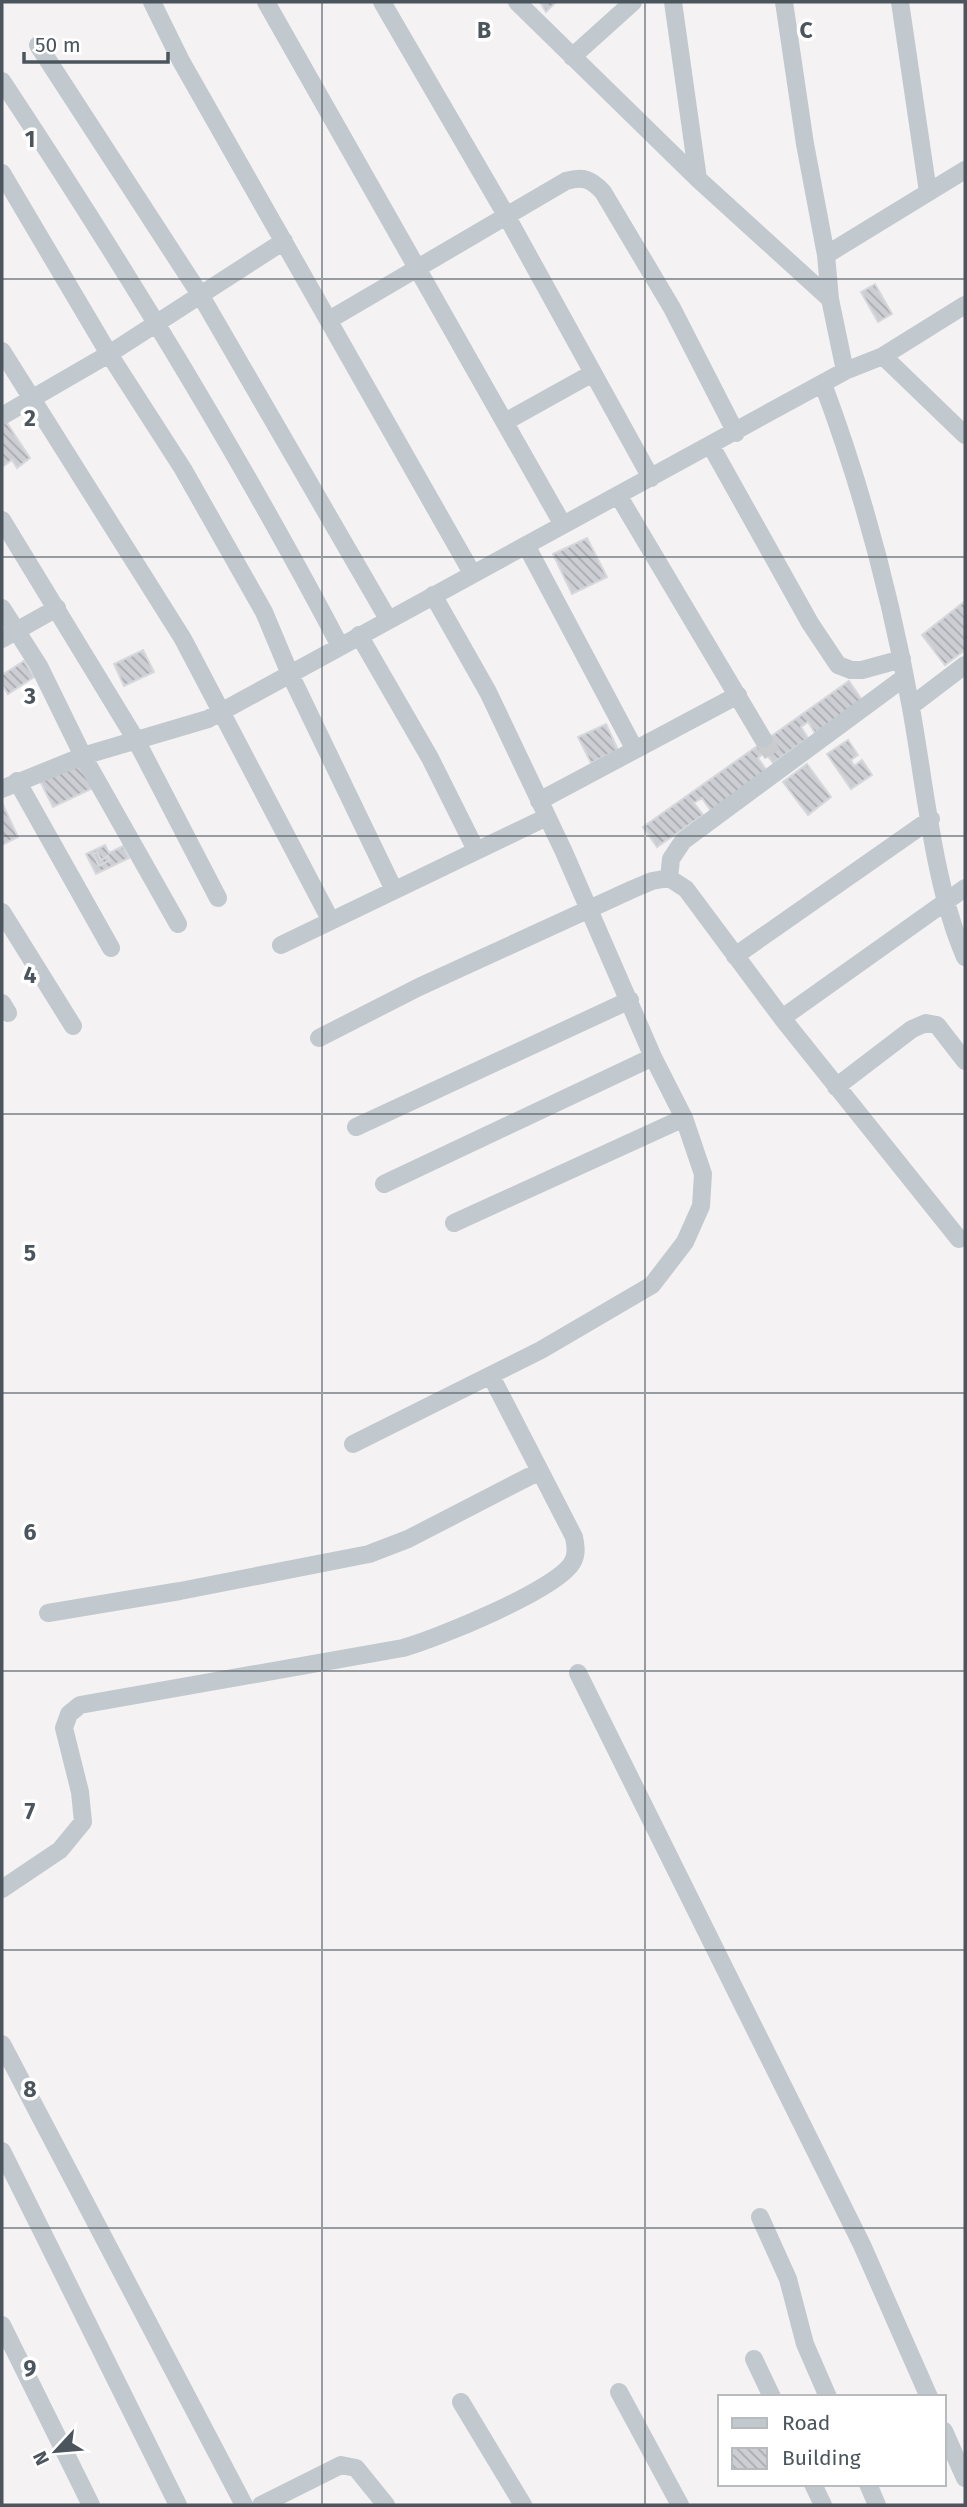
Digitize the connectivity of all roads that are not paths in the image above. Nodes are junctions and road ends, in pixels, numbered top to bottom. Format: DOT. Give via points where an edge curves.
graph roads {
  1 [pos="152,2"];
  2 [pos="266,2"];
  3 [pos="382,2"];
  4 [pos="517,2"];
  5 [pos="633,2"];
  6 [pos="673,2"];
  7 [pos="790,2"];
  8 [pos="900,2"];
  9 [pos="38,45"];
  10 [pos="572,57"];
  11 [pos="2,81"];
  12 [pos="965,170"];
  13 [pos="2,173"];
  14 [pos="698,180"];
  15 [pos="928,192"];
  16 [pos="506,215"];
  17 [pos="284,241"];
  18 [pos="826,255"];
  19 [pos="419,269"];
  20 [pos="201,296"];
  21 [pos="830,299"];
  22 [pos="965,305"];
  23 [pos="329,320"];
  24 [pos="156,323"];
  25 [pos="2,351"];
  26 [pos="109,354"];
  27 [pos="883,356"];
  28 [pos="845,371"];
  29 [pos="593,373"];
  30 [pos="823,384"];
  31 [pos="30,399"];
  32 [pos="2,416"];
  33 [pos="505,422"];
  34 [pos="736,433"];
  35 [pos="965,435"];
  36 [pos="711,446"];
  37 [pos="651,478"];
  38 [pos="618,495"];
  39 [pos="2,520"];
  40 [pos="563,525"];
  41 [pos="526,545"];
  42 [pos="472,573"];
  43 [pos="433,594"];
  44 [pos="2,608"];
  45 [pos="57,608"];
  46 [pos="388,619"];
  47 [pos="9,635"];
  48 [pos="359,635"];
  49 [pos="340,646"];
  50 [pos="902,659"];
  51 [pos="965,665"];
  52 [pos="290,674"];
  53 [pos="905,677"];
  54 [pos="737,695"];
  55 [pos="911,706"];
  56 [pos="223,711"];
  57 [pos="762,739"];
  58 [pos="136,740"];
  59 [pos="635,750"];
  60 [pos="83,756"];
  61 [pos="9,785"];
  62 [pos="543,809"];
  63 [pos="931,819"];
  64 [pos="476,850"];
  65 [pos="669,878"];
  66 [pos="965,888"];
  67 [pos="394,890"];
  68 [pos="218,898"];
  69 [pos="946,900"];
  70 [pos="2,912"];
  71 [pos="588,912"];
  72 [pos="331,921"];
  73 [pos="178,924"];
  74 [pos="281,945"];
  75 [pos="111,948"];
  76 [pos="735,956"];
  77 [pos="965,957"];
  78 [pos="630,1000"];
  79 [pos="782,1018"];
  80 [pos="73,1026"];
  81 [pos="959,1037"];
  82 [pos="319,1038"];
  83 [pos="653,1057"];
  84 [pos="965,1061"];
  85 [pos="835,1087"];
  86 [pos="684,1118"];
  87 [pos="356,1127"];
  88 [pos="384,1184"];
  89 [pos="454,1223"];
  90 [pos="959,1239"];
  91 [pos="491,1376"];
  92 [pos="353,1444"];
  93 [pos="540,1471"];
  94 [pos="48,1613"];
  95 [pos="578,1673"];
  96 [pos="2,1889"];
  97 [pos="2,2044"];
  98 [pos="2,2151"];
  99 [pos="760,2217"];
  100 [pos="2,2325"];
  101 [pos="754,2359"];
  102 [pos="619,2392"];
  103 [pos="771,2395"];
  104 [pos="827,2395"];
  105 [pos="928,2395"];
  106 [pos="461,2402"];
  107 [pos="946,2435"];
  108 [pos="965,2478"];
  109 [pos="814,2486"];
  110 [pos="869,2486"];
  111 [pos="91,2505"];
  112 [pos="178,2505"];
  113 [pos="244,2505"];
  114 [pos="261,2505"];
  115 [pos="386,2505"];
  116 [pos="523,2505"];
  117 [pos="680,2505"];
  118 [pos="823,2505"];
  119 [pos="877,2505"];
  1 -- 17 [label="street"];
  2 -- 19 [label="street"];
  3 -- 16 [label="street"];
  4 -- 10 [label="street"];
  5 -- 10 [label="street"];
  6 -- 14 [label="street"];
  7 -- 18 [label="street" via="805,144"];
  8 -- 15 [label="street"];
  9 -- 20 [label="street"];
  10 -- 14 [label="street"];
  11 -- 24 [label="street"];
  12 -- 15 [label="street"];
  13 -- 26 [label="street"];
  14 -- 21 [label="street"];
  15 -- 18 [label="street"];
  16 -- 19 [label="street"];
  16 -- 29 [label="street"];
  16 -- 34 [label="street" via="566,181 580,177 592,181 672,308"];
  17 -- 20 [label="street"];
  17 -- 23 [label="street"];
  18 -- 21 [label="street"];
  19 -- 23 [label="street"];
  19 -- 33 [label="street"];
  20 -- 24 [label="street"];
  20 -- 46 [label="street"];
  21 -- 28 [label="street"];
  22 -- 27 [label="street"];
  23 -- 42 [label="street"];
  24 -- 26 [label="street"];
  24 -- 49 [label="street"];
  25 -- 31 [label="street"];
  26 -- 31 [label="street"];
  26 -- 52 [label="street" via="228,546 264,612"];
  27 -- 28 [label="street"];
  27 -- 35 [label="street"];
  28 -- 30 [label="street"];
  29 -- 33 [label="street"];
  29 -- 37 [label="street"];
  30 -- 34 [label="street"];
  30 -- 50 [label="street" via="841,431"];
  31 -- 32 [label="street"];
  31 -- 56 [label="street" via="183,639"];
  33 -- 40 [label="street"];
  34 -- 36 [label="street"];
  36 -- 37 [label="street"];
  36 -- 50 [label="street" via="838,665 862,670"];
  37 -- 38 [label="street"];
  38 -- 40 [label="street"];
  38 -- 54 [label="street"];
  39 -- 45 [label="street"];
  40 -- 41 [label="street"];
  41 -- 42 [label="street"];
  41 -- 59 [label="street"];
  42 -- 43 [label="street"];
  43 -- 46 [label="street"];
  43 -- 62 [label="street" via="488,692"];
  44 -- 47 [label="street"];
  45 -- 47 [label="street"];
  45 -- 58 [label="street"];
  46 -- 48 [label="street"];
  47 -- 60 [label="street" via="39,666"];
  48 -- 49 [label="street"];
  48 -- 64 [label="street" via="430,758"];
  49 -- 52 [label="street"];
  50 -- 53 [label="street"];
  51 -- 55 [label="street"];
  52 -- 56 [label="street"];
  52 -- 67 [label="street"];
  53 -- 55 [label="street"];
  53 -- 65 [label="street" via="683,841 671,859"];
  54 -- 57 [label="street"];
  54 -- 59 [label="street"];
  55 -- 63 [label="street"];
  56 -- 58 [label="street"];
  56 -- 72 [label="street"];
  58 -- 60 [label="street"];
  58 -- 68 [label="street"];
  59 -- 62 [label="street"];
  60 -- 61 [label="street"];
  60 -- 73 [label="street"];
  61 -- 75 [label="street"];
  62 -- 64 [label="street"];
  62 -- 71 [label="street"];
  63 -- 69 [label="street"];
  63 -- 76 [label="street"];
  64 -- 67 [label="street"];
  65 -- 71 [label="street" via="652,881"];
  65 -- 76 [label="street" via="686,889"];
  66 -- 69 [label="street"];
  67 -- 72 [label="street"];
  69 -- 77 [label="street"];
  69 -- 79 [label="street"];
  70 -- 80 [label="street"];
  71 -- 78 [label="street"];
  71 -- 82 [label="street" via="419,987"];
  72 -- 74 [label="street"];
  76 -- 79 [label="street"];
  78 -- 83 [label="street"];
  78 -- 87 [label="street"];
  79 -- 85 [label="street"];
  81 -- 84 [label="street"];
  81 -- 85 [label="street" via="926,1023"];
  83 -- 86 [label="street"];
  83 -- 88 [label="street"];
  85 -- 90 [label="street"];
  86 -- 89 [label="street"];
  86 -- 91 [label="street" via="703,1174 701,1206 685,1242 652,1285"];
  91 -- 92 [label="street"];
  91 -- 93 [label="street"];
  93 -- 94 [label="street" via="408,1539 369,1554"];
  93 -- 96 [label="street" via="574,1537 576,1553 571,1565 552,1581 465,1626 403,1648 80,1705 69,1714 64,1728 83,1822 60,1850"];
  95 -- 105 [label="street" via="862,2245"];
  97 -- 113 [label="street"];
  98 -- 112 [label="street"];
  99 -- 104 [label="street" via="788,2279 805,2344"];
  100 -- 111 [label="street"];
  101 -- 103 [label="street"];
  102 -- 117 [label="street"];
  106 -- 116 [label="street"];
  107 -- 108 [label="street"];
  109 -- 118 [label="street"];
  110 -- 119 [label="street"];
  114 -- 115 [label="street" via="341,2465 356,2468"];
}
